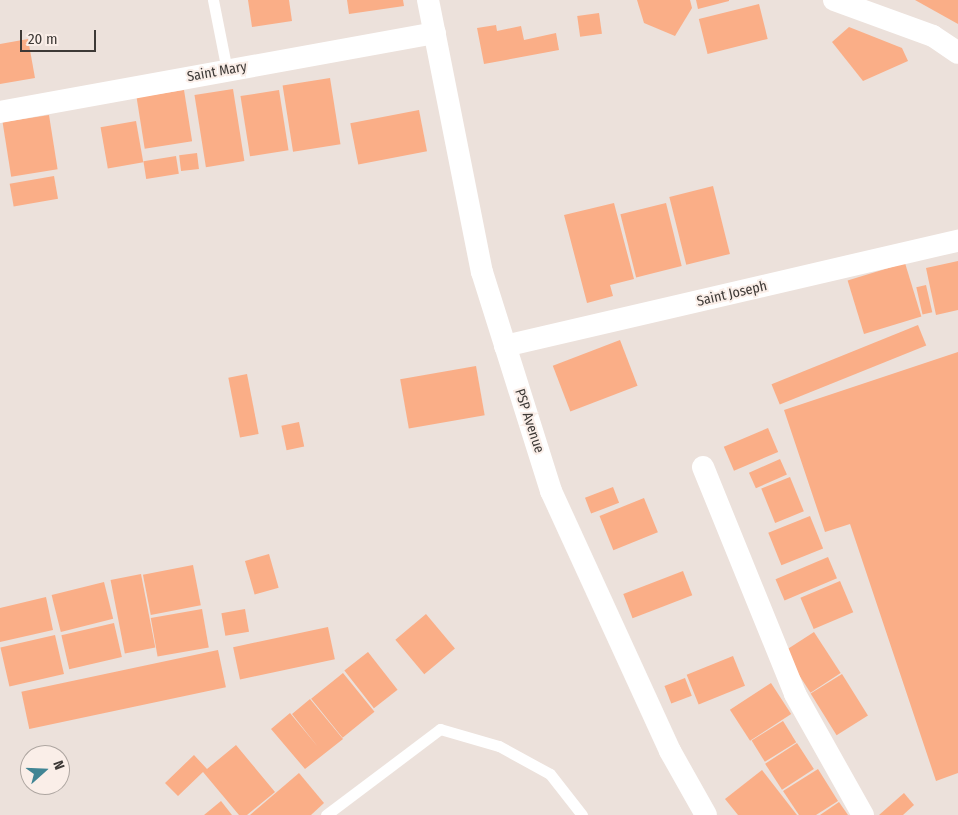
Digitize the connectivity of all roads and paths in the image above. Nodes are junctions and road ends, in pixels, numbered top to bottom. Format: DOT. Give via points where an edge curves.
graph roads {
  1 [pos="213,0"];
  2 [pos="428,0"];
  3 [pos="834,0"];
  4 [pos="435,33"];
  5 [pos="958,53"];
  6 [pos="227,71"];
  7 [pos="0,112"];
  8 [pos="958,242"];
  9 [pos="505,346"];
  10 [pos="702,467"];
  11 [pos="326,815"];
  12 [pos="582,815"];
  13 [pos="706,815"];
  14 [pos="863,815"];
  1 -- 6 [label="lane"];
  2 -- 4 [label="street, PSP Avenue"];
  3 -- 5 [label="street" via="933,36"];
  4 -- 6 [label="street, Saint Mary"];
  4 -- 9 [label="street, PSP Avenue" via="482,272"];
  6 -- 7 [label="street, Saint Mary"];
  8 -- 9 [label="street, Saint Joseph"];
  9 -- 13 [label="street, PSP Avenue" via="551,490 670,750"];
  10 -- 14 [label="street" via="795,694"];
  11 -- 12 [label="lane" via="440,729 499,746 550,774"];
}
